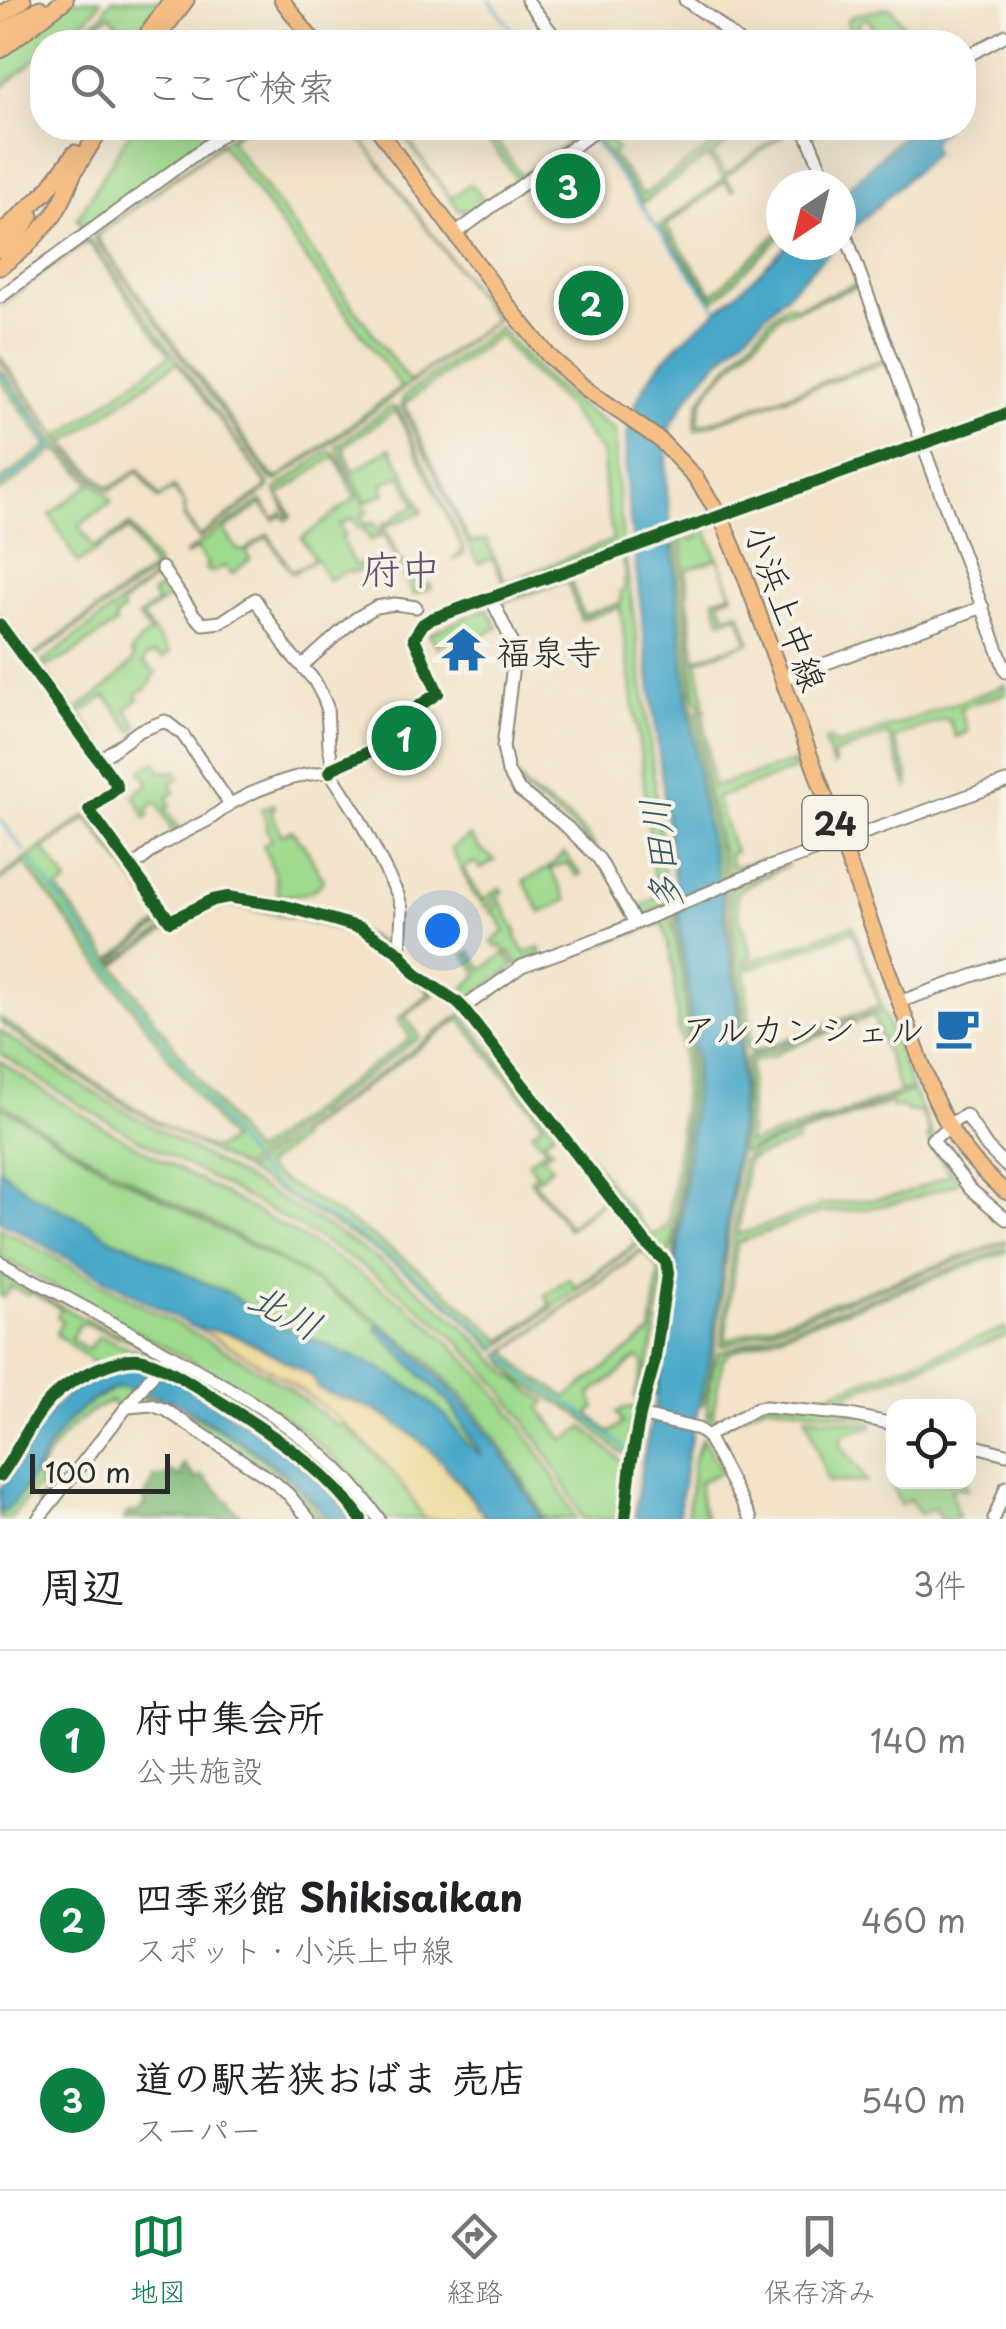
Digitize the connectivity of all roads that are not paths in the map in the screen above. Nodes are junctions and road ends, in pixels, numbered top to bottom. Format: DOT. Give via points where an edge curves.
graph roads {
  1 [pos="23,0"];
  2 [pos="52,0"];
  3 [pos="65,0"];
  4 [pos="172,0"];
  5 [pos="186,0"];
  6 [pos="282,0"];
  7 [pos="527,0"];
  8 [pos="685,0"];
  9 [pos="0,16"];
  10 [pos="151,30"];
  11 [pos="163,30"];
  12 [pos="305,30"];
  13 [pos="550,30"];
  14 [pos="725,30"];
  15 [pos="0,34"];
  16 [pos="1006,35"];
  17 [pos="0,50"];
  18 [pos="976,51"];
  19 [pos="83,140"];
  20 [pos="94,140"];
  21 [pos="216,140"];
  22 [pos="386,140"];
  23 [pos="578,140"];
  24 [pos="809,140"];
  25 [pos="822,170"];
  26 [pos="46,192"];
  27 [pos="0,234"];
  28 [pos="455,234"];
  29 [pos="0,250"];
  30 [pos="855,260"];
  31 [pos="0,267"];
  32 [pos="0,297"];
  33 [pos="1006,414"];
  34 [pos="922,444"];
  35 [pos="722,517"];
  36 [pos="162,568"];
  37 [pos="491,598"];
  38 [pos="416,608"];
  39 [pos="982,608"];
  40 [pos="0,625"];
  41 [pos="302,666"];
  42 [pos="1006,672"];
  43 [pos="782,679"];
  44 [pos="99,760"];
  45 [pos="331,770"];
  46 [pos="1006,782"];
  47 [pos="230,804"];
  48 [pos="841,840"];
  49 [pos="131,868"];
  50 [pos="635,923"];
  51 [pos="400,953"];
  52 [pos="1006,964"];
  53 [pos="899,1002"];
  54 [pos="463,1008"];
  55 [pos="948,1126"];
  56 [pos="1006,1166"];
  57 [pos="1003,1190"];
  58 [pos="1006,1218"];
  59 [pos="0,1262"];
  60 [pos="166,1359"];
  61 [pos="132,1402"];
  62 [pos="643,1416"];
  63 [pos="886,1422"];
  64 [pos="703,1432"];
  65 [pos="976,1446"];
  66 [pos="1006,1454"];
  67 [pos="1006,1487"];
  68 [pos="38,1519"];
  69 [pos="309,1519"];
  70 [pos="379,1519"];
  71 [pos="625,1519"];
  72 [pos="751,1519"];
  73 [pos="994,1519"];
  1 -- 9 [label="highway"];
  2 -- 15 [label="highway"];
  3 -- 17 [label="highway"];
  4 -- 10 [label="highway"];
  5 -- 11 [label="highway"];
  6 -- 12 [label="main road"];
  7 -- 13 [label="street"];
  8 -- 14 [label="street"];
  16 -- 18 [label="street"];
  19 -- 26 [label="highway"];
  20 -- 31 [label="highway" via="45,227"];
  21 -- 32 [label="street"];
  22 -- 28 [label="main road, 小浜上中線 / 24"];
  23 -- 28 [label="street"];
  24 -- 25 [label="street"];
  26 -- 27 [label="highway"];
  26 -- 29 [label="highway"];
  28 -- 35 [label="main road, 小浜上中線 / 24" via="548,355 676,454"];
  30 -- 34 [label="street"];
  33 -- 34 [label="street"];
  34 -- 35 [label="street"];
  34 -- 39 [label="street"];
  35 -- 37 [label="street"];
  35 -- 43 [label="main road, 小浜上中線 / 24"];
  36 -- 41 [label="street" via="203,624 225,620 255,599"];
  37 -- 45 [label="street" via="423,624 414,638 438,692 371,751"];
  37 -- 50 [label="street" via="516,648 503,747 508,772 519,790 599,860"];
  38 -- 41 [label="street" via="376,607"];
  39 -- 42 [label="street"];
  39 -- 43 [label="street"];
  40 -- 44 [label="street"];
  41 -- 45 [label="street" via="327,707"];
  43 -- 48 [label="main road, 小浜上中線 / 24"];
  44 -- 47 [label="street" via="138,731 165,721 183,735"];
  44 -- 49 [label="street" via="117,788 89,810"];
  45 -- 47 [label="street"];
  45 -- 51 [label="street" via="398,895"];
  46 -- 48 [label="street"];
  47 -- 49 [label="street"];
  48 -- 50 [label="street"];
  48 -- 53 [label="main road, 小浜上中線 / 24"];
  49 -- 51 [label="street" via="170,921 219,898 244,899 361,928"];
  50 -- 54 [label="street" via="522,966"];
  51 -- 54 [label="street" via="415,974"];
  52 -- 53 [label="street"];
  53 -- 55 [label="main road, 小浜上中線 / 24"];
  54 -- 62 [label="street" via="666,1261"];
  55 -- 56 [label="street" via="966,1115"];
  55 -- 57 [label="main road, 小浜上中線 / 24"];
  55 -- 58 [label="street" via="932,1139 970,1188"];
  59 -- 60 [label="street"];
  60 -- 61 [label="street"];
  60 -- 70 [label="street" via="249,1400 301,1436 338,1468"];
  61 -- 68 [label="street"];
  61 -- 69 [label="street" via="166,1410 273,1481"];
  62 -- 64 [label="street"];
  62 -- 71 [label="street"];
  63 -- 64 [label="street" via="766,1406"];
  64 -- 72 [label="street"];
  65 -- 66 [label="street"];
  67 -- 73 [label="street"];
}
